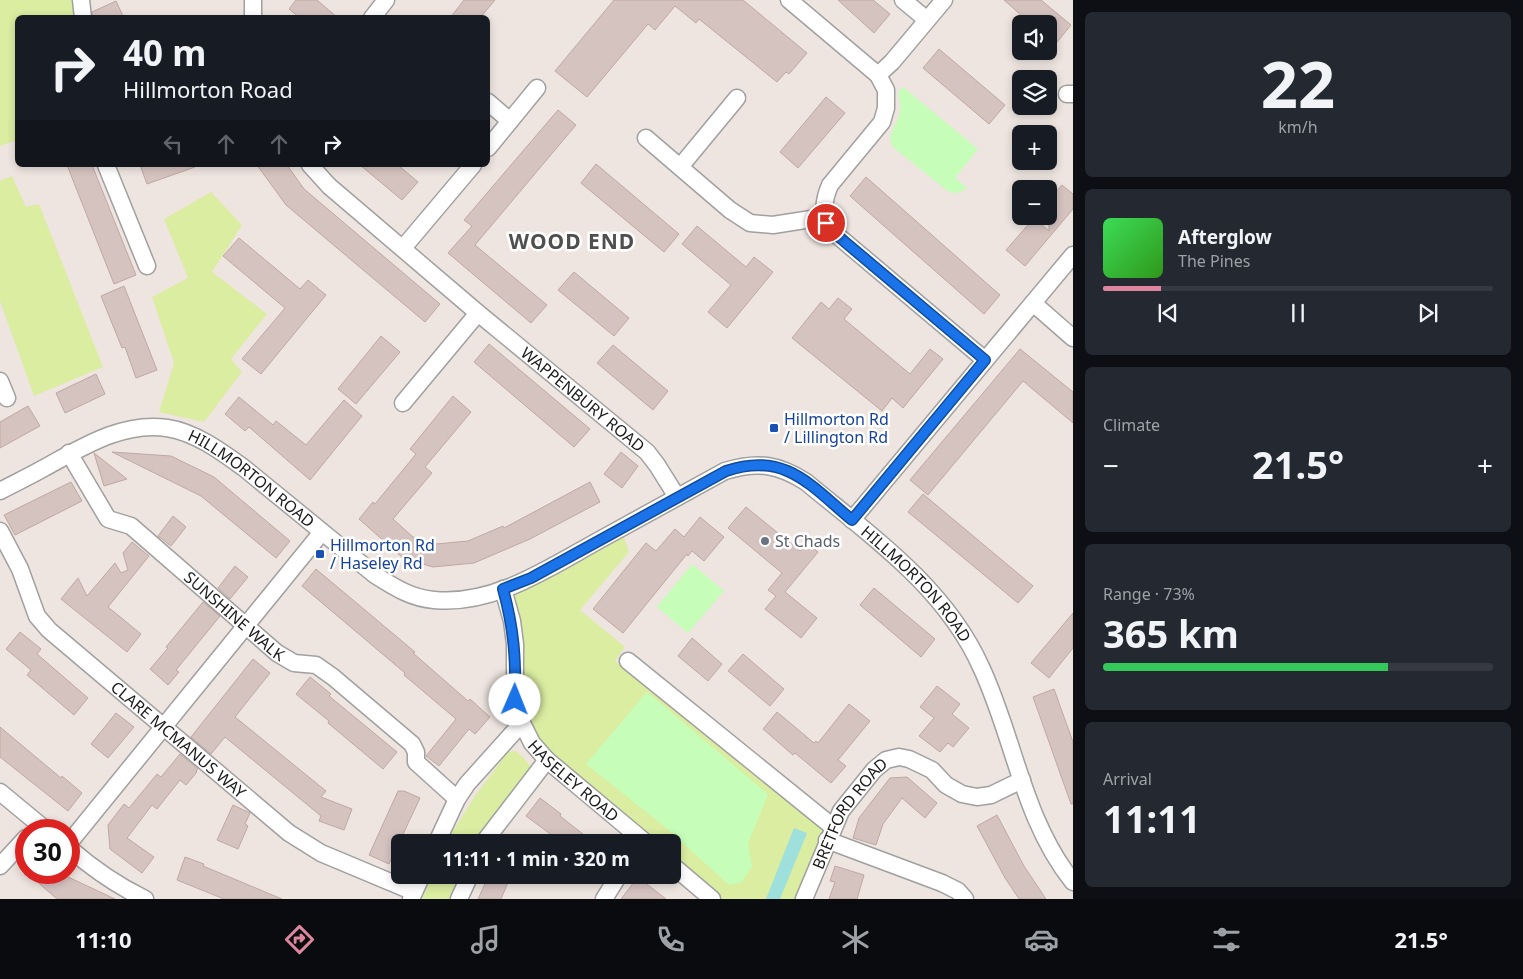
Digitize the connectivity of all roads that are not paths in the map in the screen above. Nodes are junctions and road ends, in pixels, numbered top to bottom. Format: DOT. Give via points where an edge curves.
graph roads {
  1 [pos="81,0"];
  2 [pos="253,0"];
  3 [pos="386,0"];
  4 [pos="789,0"];
  5 [pos="903,0"];
  6 [pos="944,0"];
  7 [pos="83,15"];
  8 [pos="253,15"];
  9 [pos="374,15"];
  10 [pos="927,20"];
  11 [pos="878,75"];
  12 [pos="537,88"];
  13 [pos="737,98"];
  14 [pos="490,104"];
  15 [pos="510,121"];
  16 [pos="646,138"];
  17 [pos="490,146"];
  18 [pos="107,167"];
  19 [pos="312,167"];
  20 [pos="471,167"];
  21 [pos="680,167"];
  22 [pos="824,217"];
  23 [pos="403,248"];
  24 [pos="1073,255"];
  25 [pos="148,266"];
  26 [pos="1033,303"];
  27 [pos="478,313"];
  28 [pos="1073,338"];
  29 [pos="985,360"];
  30 [pos="0,381"];
  31 [pos="7,398"];
  32 [pos="403,403"];
  33 [pos="69,454"];
  34 [pos="0,491"];
  35 [pos="677,497"];
  36 [pos="852,520"];
  37 [pos="0,531"];
  38 [pos="322,532"];
  39 [pos="503,589"];
  40 [pos="246,626"];
  41 [pos="628,662"];
  42 [pos="522,724"];
  43 [pos="163,728"];
  44 [pos="547,760"];
  45 [pos="1022,780"];
  46 [pos="0,792"];
  47 [pos="457,799"];
  48 [pos="29,819"];
  49 [pos="80,830"];
  50 [pos="441,834"];
  51 [pos="490,834"];
  52 [pos="635,834"];
  53 [pos="830,834"];
  54 [pos="15,850"];
  55 [pos="80,858"];
  56 [pos="0,866"];
  57 [pos="681,873"];
  58 [pos="1073,882"];
  59 [pos="466,884"];
  60 [pos="614,884"];
  61 [pos="412,895"];
  62 [pos="145,899"];
  63 [pos="458,899"];
  64 [pos="604,899"];
  65 [pos="712,899"];
  66 [pos="804,899"];
  67 [pos="965,899"];
  1 -- 7 [label="street"];
  2 -- 8 [label="street"];
  3 -- 9 [label="street"];
  4 -- 11 [label="street"];
  5 -- 10 [label="street"];
  6 -- 10 [label="street"];
  10 -- 11 [label="street"];
  11 -- 22 [label="street" via="886,90 882,122 830,185 825,196"];
  12 -- 15 [label="street"];
  13 -- 21 [label="street"];
  14 -- 15 [label="street"];
  15 -- 17 [label="street"];
  16 -- 21 [label="street"];
  18 -- 25 [label="street"];
  19 -- 23 [label="street, WAPPENBURY ROAD"];
  20 -- 23 [label="street"];
  21 -- 22 [label="street" via="750,223 772,226"];
  22 -- 29 [label="street" via="832,231"];
  23 -- 27 [label="street, WAPPENBURY ROAD"];
  24 -- 26 [label="street"];
  26 -- 28 [label="street"];
  26 -- 29 [label="street"];
  27 -- 32 [label="street"];
  27 -- 35 [label="street, WAPPENBURY ROAD" via="647,452"];
  29 -- 36 [label="street"];
  30 -- 31 [label="street"];
  33 -- 34 [label="street, HILLMORTON ROAD"];
  33 -- 38 [label="street, HILLMORTON ROAD" via="112,434 152,427 168,428 225,454"];
  33 -- 40 [label="street, SUNSHINE WALK" via="108,519 131,526"];
  35 -- 36 [label="street, HILLMORTON ROAD" via="743,465 769,465 806,482"];
  35 -- 39 [label="street, HILLMORTON ROAD" via="531,578"];
  36 -- 45 [label="street, HILLMORTON ROAD" via="907,567 947,609 981,666"];
  37 -- 43 [label="street, CLARE MCMANUS WAY" via="20,569 37,616"];
  38 -- 39 [label="street, HILLMORTON ROAD" via="375,575 410,595 458,600 482,597"];
  38 -- 40 [label="street"];
  39 -- 42 [label="street, HASELEY ROAD" via="512,621 515,700"];
  40 -- 43 [label="street"];
  40 -- 47 [label="street, SUNSHINE WALK" via="277,653 294,662 316,665 333,677 412,744 416,762"];
  41 -- 53 [label="street"];
  42 -- 44 [label="street, HASELEY ROAD" via="532,743"];
  42 -- 47 [label="street"];
  43 -- 49 [label="street"];
  43 -- 61 [label="street, CLARE MCMANUS WAY" via="289,833 321,853"];
  44 -- 51 [label="street"];
  44 -- 52 [label="street, HASELEY ROAD"];
  45 -- 53 [label="street, BRETFORD ROAD" via="977,798 946,785 932,770 910,759 886,760 841,811"];
  45 -- 58 [label="street, HILLMORTON ROAD" via="1045,837"];
  46 -- 48 [label="street"];
  47 -- 50 [label="street"];
  53 -- 66 [label="street, BRETFORD ROAD"];
  53 -- 67 [label="street" via="942,883 958,891"];
  54 -- 56 [label="street"];
  55 -- 62 [label="street"];
  57 -- 65 [label="street"];
  59 -- 63 [label="street"];
  60 -- 64 [label="street"];
}
